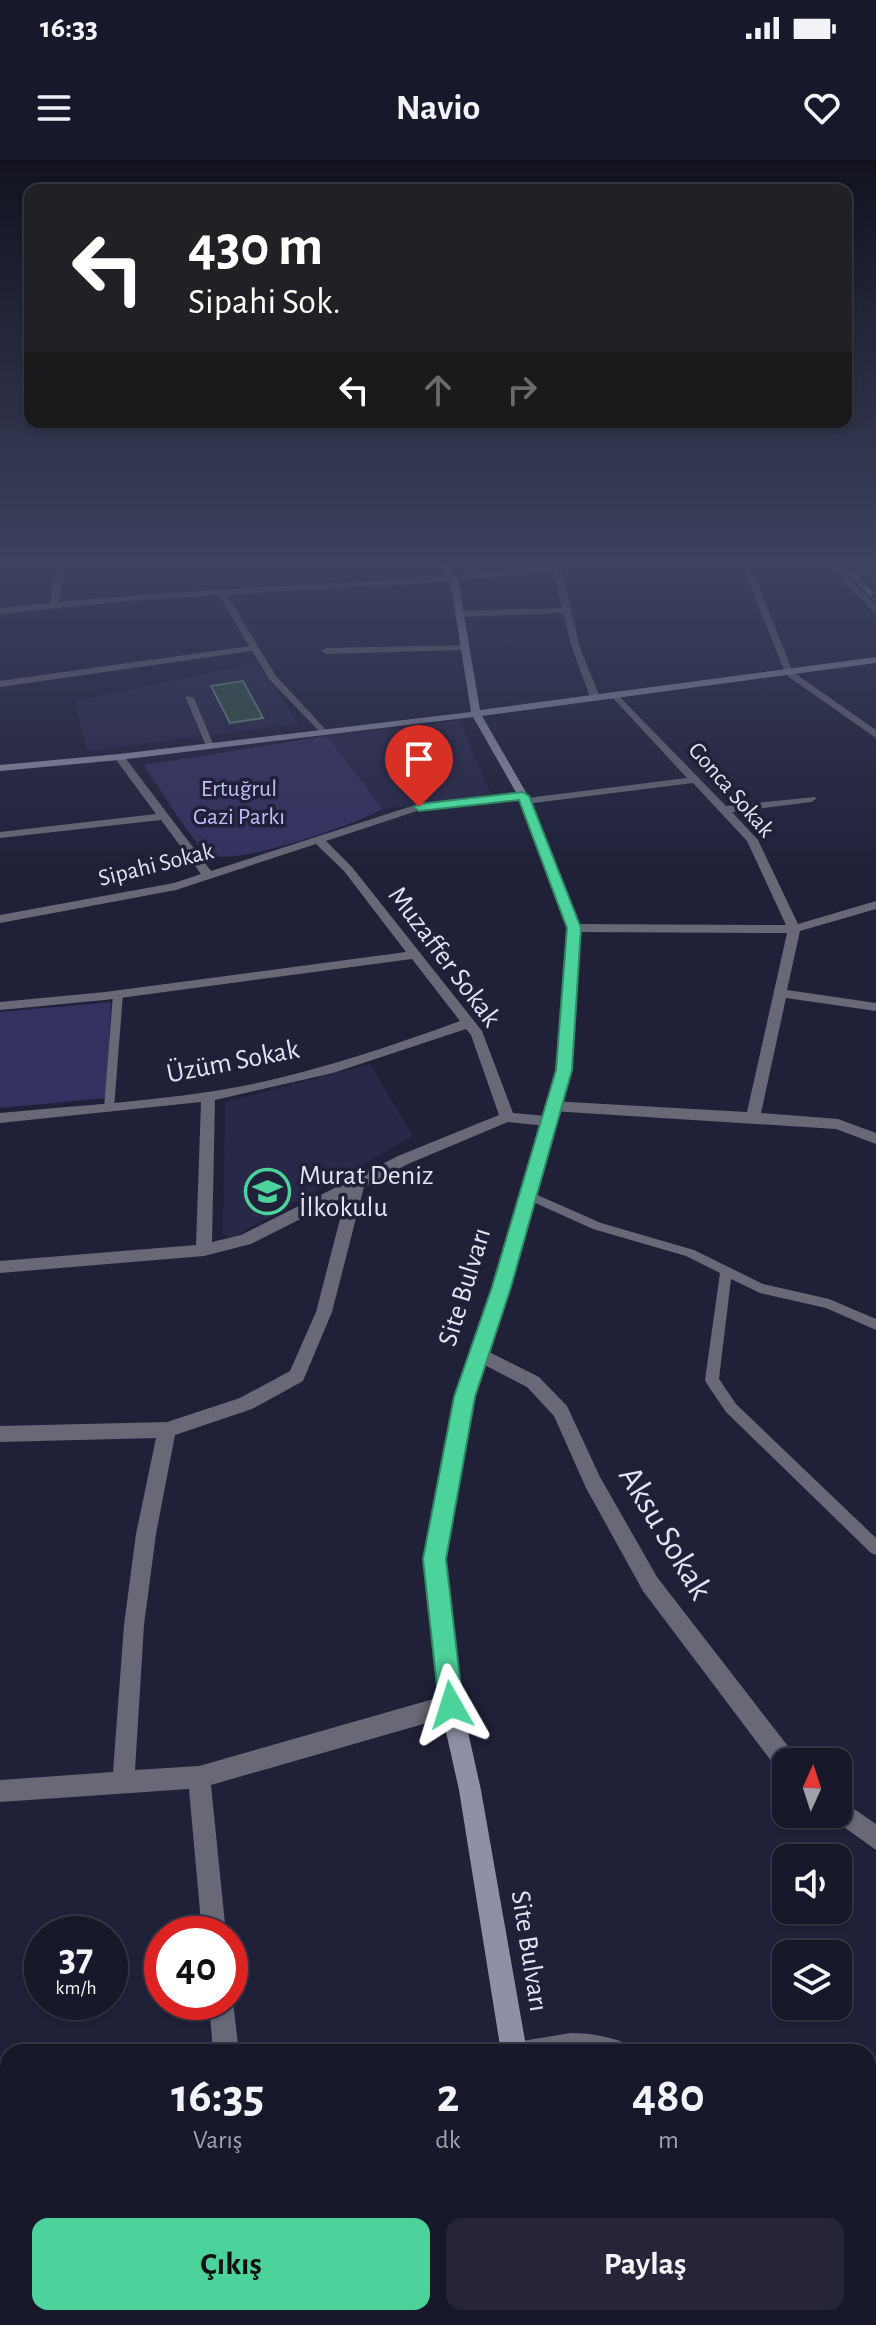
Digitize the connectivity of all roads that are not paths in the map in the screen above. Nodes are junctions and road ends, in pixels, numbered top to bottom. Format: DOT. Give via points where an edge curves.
graph roads {
  1 [pos="128,666"];
  2 [pos="266,666"];
  3 [pos="467,666"];
  4 [pos="583,666"];
  5 [pos="786,666"];
  6 [pos="836,666"];
  7 [pos="789,673"];
  8 [pos="0,684"];
  9 [pos="615,695"];
  10 [pos="595,697"];
  11 [pos="190,698"];
  12 [pos="476,714"];
  13 [pos="322,731"];
  14 [pos="876,735"];
  15 [pos="210,746"];
  16 [pos="119,757"];
  17 [pos="0,768"];
  18 [pos="695,780"];
  19 [pos="524,798"];
  20 [pos="811,799"];
  21 [pos="724,810"];
  22 [pos="164,816"];
  23 [pos="0,835"];
  24 [pos="318,840"];
  25 [pos="209,876"];
  26 [pos="876,905"];
  27 [pos="0,919"];
  28 [pos="574,928"];
  29 [pos="794,929"];
  30 [pos="413,955"];
  31 [pos="780,993"];
  32 [pos="118,994"];
  33 [pos="0,1006"];
  34 [pos="876,1007"];
  35 [pos="468,1023"];
  36 [pos="208,1096"];
  37 [pos="109,1108"];
  38 [pos="548,1114"];
  39 [pos="507,1117"];
  40 [pos="753,1117"];
  41 [pos="0,1118"];
  42 [pos="876,1139"];
  43 [pos="356,1186"];
  44 [pos="526,1194"];
  45 [pos="204,1250"];
  46 [pos="0,1267"];
  47 [pos="726,1271"];
  48 [pos="876,1325"];
  49 [pos="479,1354"];
  50 [pos="167,1430"];
  51 [pos="0,1434"];
  52 [pos="876,1548"];
  53 [pos="451,1705"];
  54 [pos="775,1748"];
  55 [pos="199,1777"];
  56 [pos="123,1782"];
  57 [pos="0,1791"];
  58 [pos="852,1820"];
  59 [pos="876,1838"];
  60 [pos="212,1916"];
  61 [pos="223,2020"];
  62 [pos="225,2044"];
  63 [pos="514,2044"];
  64 [pos="567,2044"];
  65 [pos="609,2044"];
  1 -- 8 [label="street"];
  2 -- 13 [label="street"];
  3 -- 12 [label="street, Site Bulvarı"];
  4 -- 10 [label="street"];
  5 -- 7 [label="street"];
  6 -- 7 [label="street"];
  7 -- 9 [label="street"];
  7 -- 14 [label="street"];
  9 -- 10 [label="street"];
  9 -- 18 [label="street, Gonca Sokak"];
  10 -- 12 [label="street"];
  11 -- 15 [label="lane"];
  12 -- 13 [label="street"];
  12 -- 19 [label="street, Site Bulvarı"];
  13 -- 15 [label="street"];
  15 -- 16 [label="street"];
  16 -- 17 [label="street"];
  16 -- 22 [label="street"];
  18 -- 19 [label="street, Sipahi Sokak"];
  18 -- 21 [label="street, Gonca Sokak"];
  19 -- 24 [label="street, Sipahi Sokak" via="419,807"];
  19 -- 28 [label="street, Site Bulvarı"];
  20 -- 21 [label="street"];
  21 -- 29 [label="street, Gonca Sokak" via="752,840"];
  22 -- 23 [label="street"];
  22 -- 25 [label="street"];
  24 -- 25 [label="street, Sipahi Sokak"];
  24 -- 30 [label="street, Muzaffer Sokak" via="348,869"];
  25 -- 27 [label="street, Sipahi Sokak"];
  26 -- 29 [label="street"];
  28 -- 29 [label="street"];
  28 -- 38 [label="street, Site Bulvarı" via="564,1070"];
  29 -- 31 [label="street"];
  30 -- 32 [label="street"];
  30 -- 35 [label="street, Muzaffer Sokak"];
  31 -- 34 [label="street"];
  31 -- 40 [label="street"];
  32 -- 33 [label="street"];
  32 -- 37 [label="lane"];
  35 -- 36 [label="street, Üzüm Sokak" via="372,1058"];
  35 -- 39 [label="street, Muzaffer Sokak" via="477,1034"];
  36 -- 37 [label="street, Üzüm Sokak"];
  36 -- 45 [label="street"];
  37 -- 41 [label="street, Üzüm Sokak"];
  38 -- 39 [label="street"];
  38 -- 40 [label="street"];
  38 -- 44 [label="street, Site Bulvarı"];
  39 -- 43 [label="street" via="403,1160"];
  40 -- 42 [label="street" via="838,1124"];
  43 -- 45 [label="street" via="245,1240"];
  43 -- 50 [label="street" via="324,1312 297,1376 246,1404"];
  44 -- 47 [label="lane" via="597,1226 690,1253"];
  44 -- 49 [label="street, Site Bulvarı"];
  45 -- 46 [label="street"];
  47 -- 48 [label="lane" via="760,1288 829,1304"];
  47 -- 52 [label="lane" via="712,1380 731,1408"];
  49 -- 53 [label="street, Site Bulvarı" via="465,1397 435,1559"];
  49 -- 54 [label="street, Aksu Sokak" via="533,1382 561,1411 593,1482 650,1584"];
  50 -- 51 [label="street"];
  50 -- 56 [label="street" via="144,1549"];
  53 -- 55 [label="street"];
  53 -- 63 [label="street, Site Bulvarı"];
  55 -- 56 [label="street"];
  55 -- 60 [label="street"];
  56 -- 57 [label="street"];
  58 -- 59 [label="street"];
  61 -- 62 [label="street"];
  64 -- 65 [label="lane"];
}
